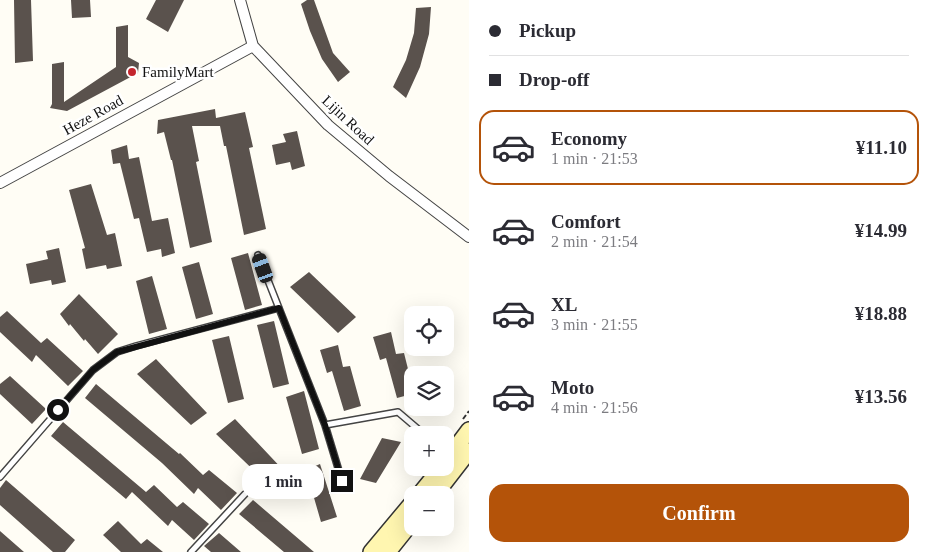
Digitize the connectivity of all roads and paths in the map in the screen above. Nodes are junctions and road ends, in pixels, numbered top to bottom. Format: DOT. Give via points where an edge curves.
graph roads {
  1 [pos="240,0"];
  2 [pos="253,46"];
  3 [pos="0,183"];
  4 [pos="469,237"];
  5 [pos="258,255"];
  6 [pos="279,308"];
  7 [pos="325,425"];
  8 [pos="414,426"];
  9 [pos="469,430"];
  10 [pos="454,450"];
  11 [pos="469,451"];
  12 [pos="434,476"];
  13 [pos="0,477"];
  14 [pos="342,481"];
  15 [pos="426,486"];
  16 [pos="442,486"];
  17 [pos="245,494"];
  18 [pos="404,512"];
  19 [pos="404,532"];
  20 [pos="191,552"];
  21 [pos="371,552"];
  22 [pos="388,552"];
  1 -- 2 [label="street, Lijin Road"];
  2 -- 3 [label="street, Heze Road"];
  2 -- 4 [label="street, Lijin Road" via="328,125"];
  5 -- 6 [label="lane"];
  6 -- 7 [label="lane"];
  6 -- 13 [label="lane" via="117,352 93,370"];
  7 -- 8 [label="lane" via="398,412"];
  7 -- 14 [label="lane"];
  9 -- 10 [label="main road"];
  11 -- 16 [label="main road"];
  12 -- 15 [label="main road"];
  17 -- 20 [label="lane"];
  18 -- 21 [label="main road"];
  19 -- 22 [label="main road"];
}
